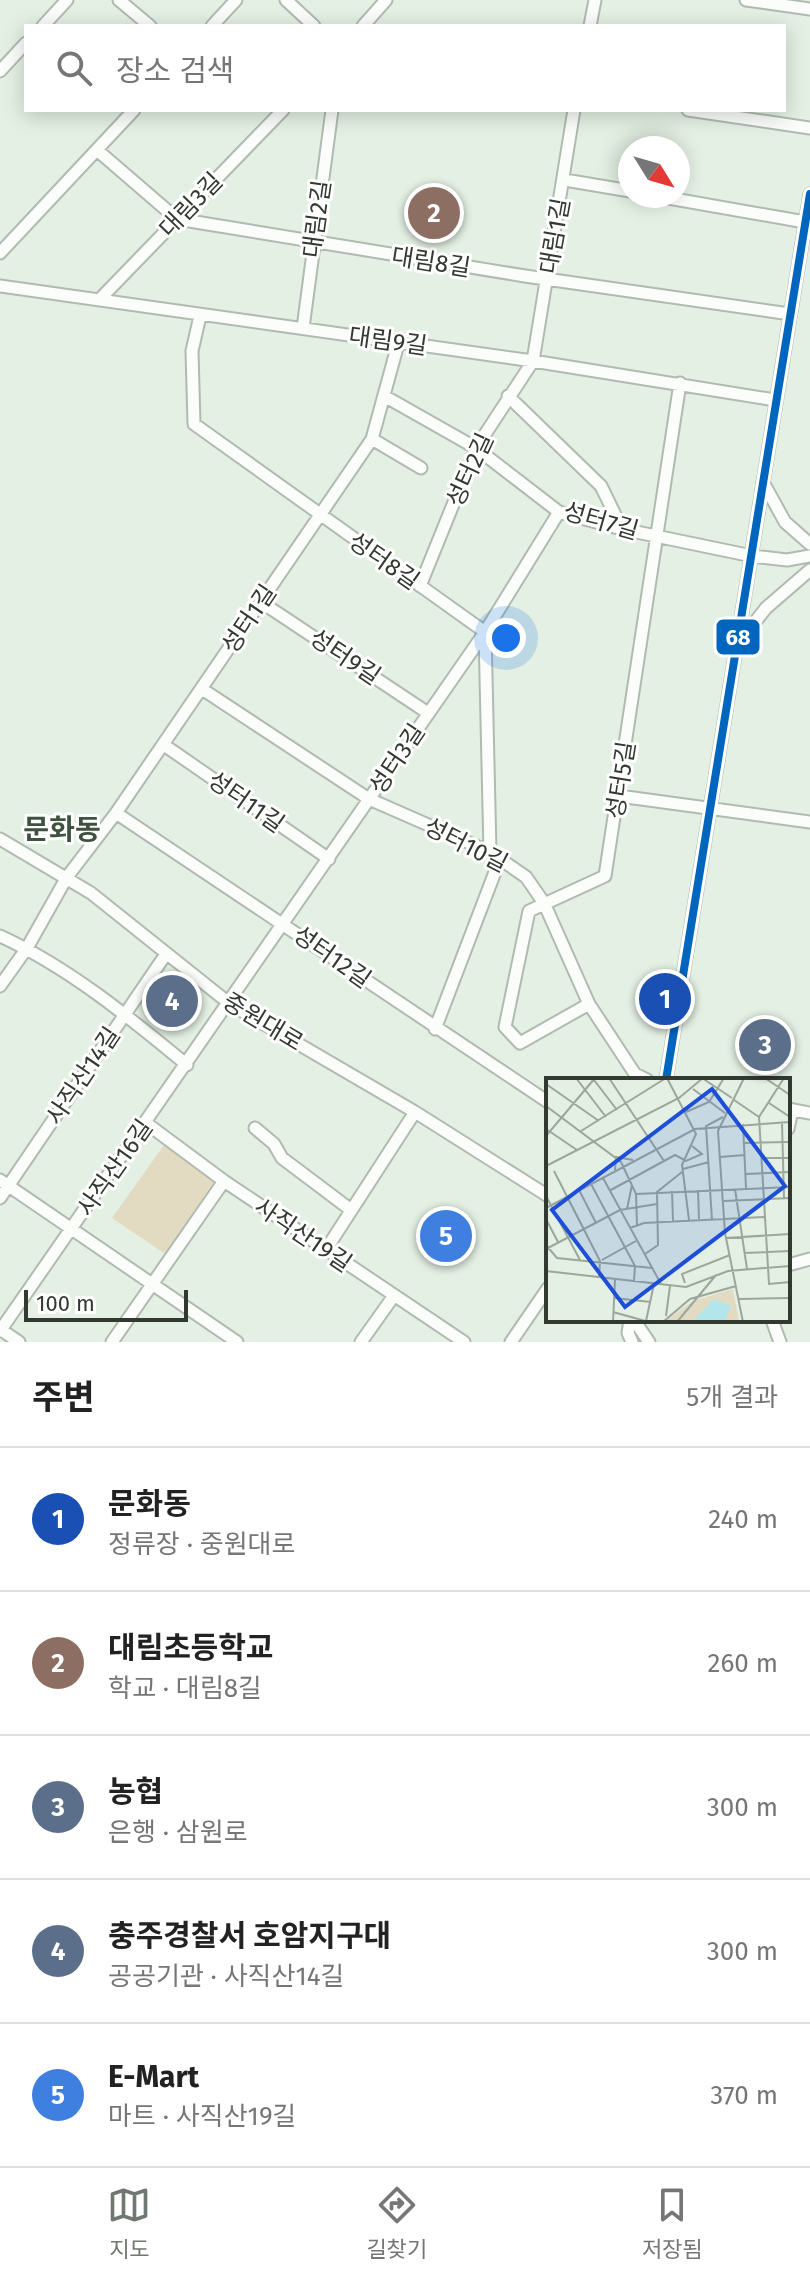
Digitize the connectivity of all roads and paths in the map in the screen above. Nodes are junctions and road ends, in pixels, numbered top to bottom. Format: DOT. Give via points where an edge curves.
graph roads {
  1 [pos="67,0"];
  2 [pos="119,0"];
  3 [pos="236,0"];
  4 [pos="286,0"];
  5 [pos="386,0"];
  6 [pos="595,0"];
  7 [pos="746,0"];
  8 [pos="810,9"];
  9 [pos="45,24"];
  10 [pos="148,24"];
  11 [pos="214,24"];
  12 [pos="312,24"];
  13 [pos="365,24"];
  14 [pos="590,24"];
  15 [pos="24,45"];
  16 [pos="0,71"];
  17 [pos="132,112"];
  18 [pos="281,112"];
  19 [pos="332,112"];
  20 [pos="574,112"];
  21 [pos="702,112"];
  22 [pos="810,128"];
  23 [pos="97,150"];
  24 [pos="565,180"];
  25 [pos="618,189"];
  26 [pos="810,194"];
  27 [pos="690,202"];
  28 [pos="177,219"];
  29 [pos="805,222"];
  30 [pos="313,243"];
  31 [pos="1,249"];
  32 [pos="548,278"];
  33 [pos="0,286"];
  34 [pos="99,300"];
  35 [pos="790,314"];
  36 [pos="200,316"];
  37 [pos="303,328"];
  38 [pos="398,344"];
  39 [pos="533,361"];
  40 [pos="680,383"];
  41 [pos="508,396"];
  42 [pos="386,397"];
  43 [pos="775,400"];
  44 [pos="372,439"];
  45 [pos="476,448"];
  46 [pos="421,468"];
  47 [pos="763,482"];
  48 [pos="559,512"];
  49 [pos="318,516"];
  50 [pos="622,529"];
  51 [pos="659,537"];
  52 [pos="810,544"];
  53 [pos="752,556"];
  54 [pos="810,556"];
  55 [pos="810,570"];
  56 [pos="420,586"];
  57 [pos="261,602"];
  58 [pos="485,632"];
  59 [pos="738,643"];
  60 [pos="202,689"];
  61 [pos="428,713"];
  62 [pos="164,745"];
  63 [pos="619,796"];
  64 [pos="369,799"];
  65 [pos="712,808"];
  66 [pos="116,813"];
  67 [pos="810,822"];
  68 [pos="0,839"];
  69 [pos="495,856"];
  70 [pos="329,859"];
  71 [pos="67,877"];
  72 [pos="544,903"];
  73 [pos="284,924"];
  74 [pos="0,936"];
  75 [pos="27,948"];
  76 [pos="166,954"];
  77 [pos="0,986"];
  78 [pos="230,1004"];
  79 [pos="589,1004"];
  80 [pos="124,1014"];
  81 [pos="435,1029"];
  82 [pos="187,1065"];
  83 [pos="643,1078"];
  84 [pos="666,1078"];
  85 [pos="546,1101"];
  86 [pos="790,1110"];
  87 [pos="415,1112"];
  88 [pos="810,1113"];
  89 [pos="146,1123"];
  90 [pos="255,1128"];
  91 [pos="224,1181"];
  92 [pos="4,1183"];
  93 [pos="546,1195"];
  94 [pos="0,1198"];
  95 [pos="351,1210"];
  96 [pos="72,1228"];
  97 [pos="325,1251"];
  98 [pos="810,1259"];
  99 [pos="790,1264"];
  100 [pos="152,1283"];
  101 [pos="546,1291"];
  102 [pos="393,1297"];
  103 [pos="634,1322"];
  104 [pos="773,1322"];
  105 [pos="0,1330"];
  106 [pos="234,1341"];
  107 [pos="19,1342"];
  108 [pos="112,1342"];
  109 [pos="361,1342"];
  110 [pos="464,1342"];
  111 [pos="511,1342"];
  112 [pos="649,1342"];
  113 [pos="780,1342"];
  1 -- 9 [label="street"];
  2 -- 10 [label="street"];
  3 -- 11 [label="street"];
  4 -- 12 [label="street"];
  5 -- 13 [label="street"];
  6 -- 14 [label="street"];
  7 -- 8 [label="street"];
  15 -- 16 [label="street"];
  17 -- 23 [label="street"];
  18 -- 28 [label="street, 대림3길"];
  19 -- 30 [label="street, 대림2길"];
  20 -- 24 [label="street, 대림1길"];
  21 -- 22 [label="street"];
  23 -- 28 [label="street"];
  23 -- 31 [label="street"];
  24 -- 25 [label="street"];
  24 -- 32 [label="street, 대림1길"];
  26 -- 29 [label="street"];
  27 -- 29 [label="street"];
  28 -- 30 [label="street, 대림8길"];
  28 -- 34 [label="street, 대림3길"];
  29 -- 35 [label="street"];
  30 -- 32 [label="street, 대림8길"];
  30 -- 37 [label="street, 대림2길"];
  32 -- 35 [label="street, 대림8길"];
  32 -- 39 [label="street, 대림1길"];
  33 -- 34 [label="street, 대림9길"];
  34 -- 36 [label="street, 대림9길"];
  35 -- 43 [label="street"];
  36 -- 37 [label="street, 대림9길"];
  36 -- 49 [label="street, 성터8길" via="192,351 194,424"];
  37 -- 38 [label="street, 대림9길"];
  38 -- 39 [label="street, 대림9길"];
  38 -- 42 [label="street, 성터1길"];
  39 -- 40 [label="street, 대림9길"];
  39 -- 41 [label="street, 성터2길"];
  40 -- 43 [label="street, 대림9길"];
  40 -- 51 [label="street, 성터5길"];
  41 -- 45 [label="street, 성터2길"];
  41 -- 50 [label="street" via="601,486"];
  42 -- 44 [label="street, 성터1길"];
  42 -- 45 [label="street, 성터7길"];
  43 -- 47 [label="street"];
  44 -- 46 [label="street"];
  44 -- 49 [label="street, 성터1길"];
  45 -- 48 [label="street, 성터7길"];
  45 -- 56 [label="street, 성터2길"];
  47 -- 52 [label="street" via="785,522"];
  47 -- 53 [label="street"];
  48 -- 50 [label="street, 성터7길"];
  48 -- 58 [label="street, 성터3길"];
  49 -- 56 [label="street, 성터8길"];
  49 -- 57 [label="street, 성터1길"];
  50 -- 51 [label="street, 성터7길"];
  51 -- 53 [label="street, 성터7길"];
  51 -- 63 [label="street, 성터5길"];
  53 -- 54 [label="street, 성터7길"];
  53 -- 59 [label="street"];
  55 -- 59 [label="street" via="766,608"];
  56 -- 58 [label="street, 성터8길"];
  57 -- 60 [label="street, 성터1길"];
  57 -- 61 [label="street, 성터9길"];
  58 -- 61 [label="street, 성터3길"];
  58 -- 69 [label="street"];
  59 -- 65 [label="street"];
  60 -- 62 [label="street, 성터1길"];
  60 -- 64 [label="street, 성터10길"];
  61 -- 64 [label="street, 성터3길"];
  62 -- 66 [label="street, 성터1길"];
  62 -- 70 [label="street, 성터11길"];
  63 -- 65 [label="street"];
  63 -- 72 [label="street, 성터5길" via="605,876"];
  64 -- 69 [label="street, 성터10길"];
  64 -- 70 [label="street, 성터3길"];
  65 -- 67 [label="street"];
  65 -- 84 [label="street"];
  66 -- 71 [label="street, 성터1길"];
  66 -- 73 [label="street, 성터12길"];
  68 -- 71 [label="street, 중원대로"];
  69 -- 72 [label="street, 성터10길" via="526,877"];
  69 -- 81 [label="street"];
  70 -- 73 [label="street, 성터3길"];
  71 -- 75 [label="street, 성터1길"];
  71 -- 76 [label="street, 중원대로"];
  72 -- 79 [label="street, 성터10길"];
  72 -- 79 [label="street" via="529,911 505,1027 520,1043"];
  73 -- 78 [label="street, 성터3길"];
  73 -- 81 [label="street, 성터12길"];
  74 -- 75 [label="street"];
  75 -- 77 [label="street, 성터1길"];
  75 -- 80 [label="street"];
  76 -- 78 [label="street, 중원대로"];
  76 -- 80 [label="street, 사직산14길"];
  78 -- 82 [label="street, 사직산16길"];
  78 -- 87 [label="street, 중원대로"];
  79 -- 83 [label="street, 성터10길" via="635,1074"];
  80 -- 82 [label="street"];
  80 -- 92 [label="street, 사직산14길"];
  81 -- 85 [label="street, 성터12길"];
  82 -- 89 [label="street, 사직산16길"];
  86 -- 88 [label="street"];
  87 -- 93 [label="street, 중원대로"];
  87 -- 95 [label="street"];
  89 -- 91 [label="street, 사직산19길"];
  89 -- 96 [label="street, 사직산16길"];
  90 -- 95 [label="street" via="282,1158"];
  91 -- 97 [label="street, 사직산19길"];
  91 -- 100 [label="street"];
  92 -- 94 [label="street, 사직산14길"];
  92 -- 96 [label="street"];
  95 -- 97 [label="street"];
  96 -- 100 [label="street"];
  96 -- 105 [label="street, 사직산16길"];
  97 -- 102 [label="street, 사직산19길"];
  98 -- 99 [label="street"];
  100 -- 106 [label="street"];
  100 -- 108 [label="street"];
  101 -- 111 [label="street"];
  102 -- 109 [label="street"];
  102 -- 110 [label="street, 사직산19길"];
  103 -- 112 [label="street"];
  104 -- 113 [label="street"];
  105 -- 107 [label="street"];
}
